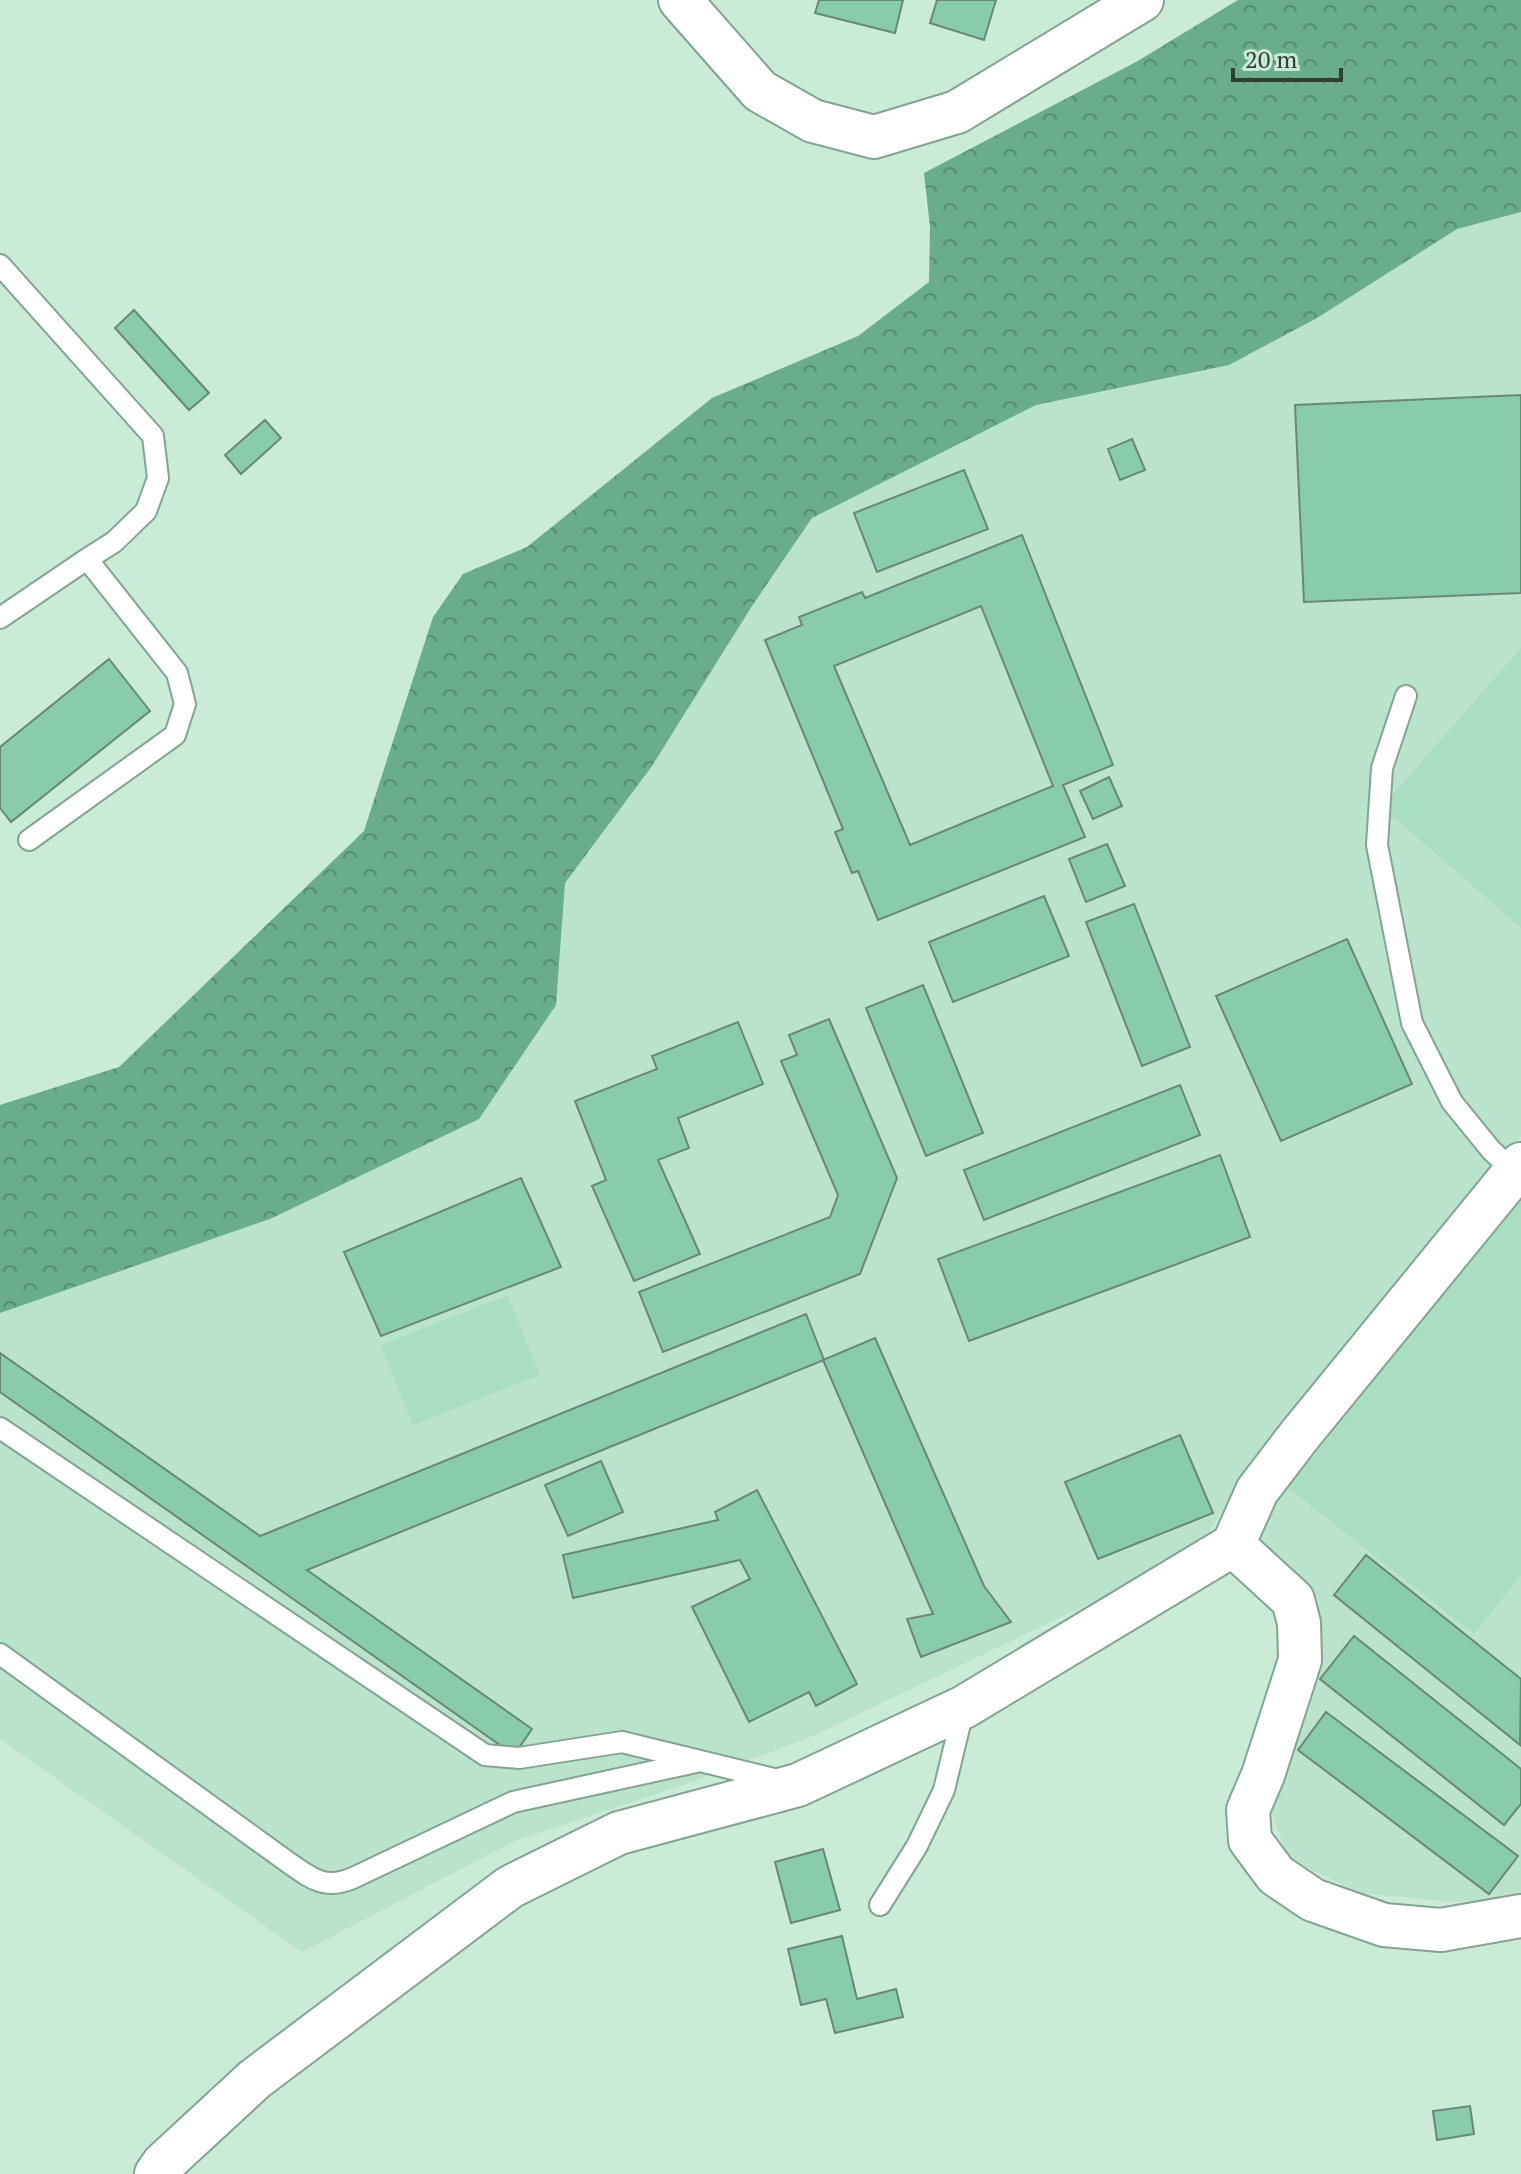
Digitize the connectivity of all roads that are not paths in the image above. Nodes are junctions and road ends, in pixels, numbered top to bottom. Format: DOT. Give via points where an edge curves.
graph roads {
  1 [pos="680,0"];
  2 [pos="1142,0"];
  3 [pos="0,265"];
  4 [pos="87,559"];
  5 [pos="0,618"];
  6 [pos="1406,696"];
  7 [pos="29,840"];
  8 [pos="1518,1168"];
  9 [pos="0,1428"];
  10 [pos="1233,1545"];
  11 [pos="0,1654"];
  12 [pos="964,1707"];
  13 [pos="702,1761"];
  14 [pos="798,1785"];
  15 [pos="880,1905"];
  16 [pos="1521,1916"];
  17 [pos="156,2174"];
  1 -- 2 [label="street" via="760,91 813,121 874,137 957,112"];
  3 -- 4 [label="lane" via="153,436 158,478 146,511"];
  4 -- 5 [label="lane"];
  4 -- 7 [label="lane" via="177,673 185,704 175,735"];
  6 -- 8 [label="lane" via="1382,768 1377,845 1412,1023 1452,1102 1491,1150"];
  8 -- 10 [label="street" via="1257,1491"];
  9 -- 13 [label="lane" via="485,1755 519,1758 622,1742"];
  10 -- 12 [label="street"];
  10 -- 16 [label="street" via="1293,1600 1299,1623 1300,1660 1248,1810 1250,1840 1276,1875 1313,1900 1384,1925 1441,1930"];
  11 -- 13 [label="lane" via="289,1863 327,1883 353,1878 513,1802"];
  12 -- 14 [label="street"];
  12 -- 15 [label="lane" via="944,1790"];
  13 -- 14 [label="lane"];
  14 -- 17 [label="street" via="619,1833 510,1887 255,2079"];
}
